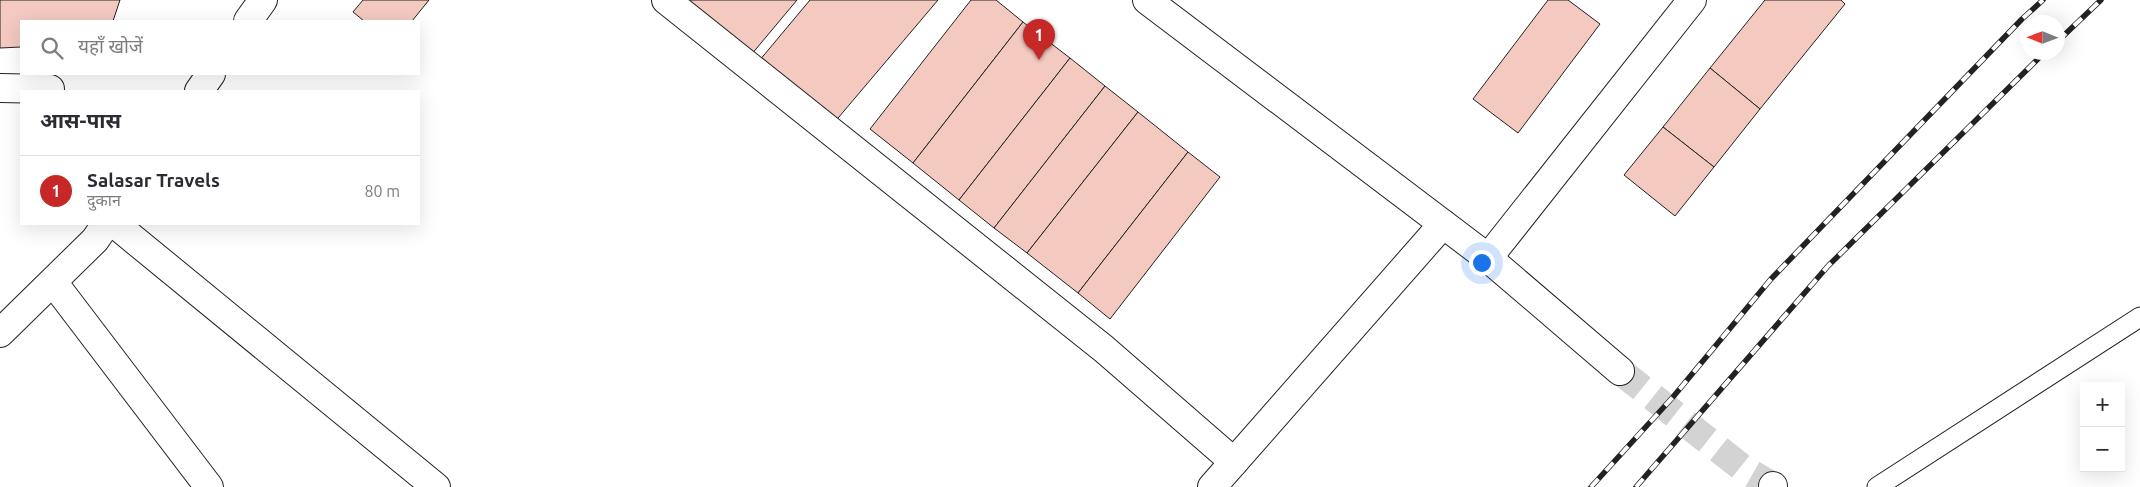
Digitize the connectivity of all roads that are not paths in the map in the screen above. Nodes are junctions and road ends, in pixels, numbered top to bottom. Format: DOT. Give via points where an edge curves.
graph roads {
  1 [pos="263,0"];
  2 [pos="666,0"];
  3 [pos="1147,0"];
  4 [pos="1692,0"];
  5 [pos="249,20"];
  6 [pos="210,75"];
  7 [pos="0,88"];
  8 [pos="50,89"];
  9 [pos="200,90"];
  10 [pos="1443,224"];
  11 [pos="105,225"];
  12 [pos="116,225"];
  13 [pos="1488,258"];
  14 [pos="53,282"];
  15 [pos="2140,317"];
  16 [pos="0,333"];
  17 [pos="1620,370"];
  18 [pos="1234,462"];
  19 [pos="209,487"];
  20 [pos="436,487"];
  21 [pos="1212,487"];
  22 [pos="1877,487"];
  1 -- 5 [label="street"];
  2 -- 18 [label="street" via="1104,349"];
  3 -- 10 [label="street"];
  4 -- 13 [label="street"];
  6 -- 9 [label="street"];
  7 -- 8 [label="street"];
  10 -- 13 [label="street"];
  10 -- 18 [label="street"];
  11 -- 14 [label="street" via="95,240"];
  12 -- 20 [label="street"];
  13 -- 17 [label="street"];
  14 -- 16 [label="street"];
  14 -- 19 [label="street"];
  15 -- 22 [label="lane"];
  18 -- 21 [label="street"];
}
